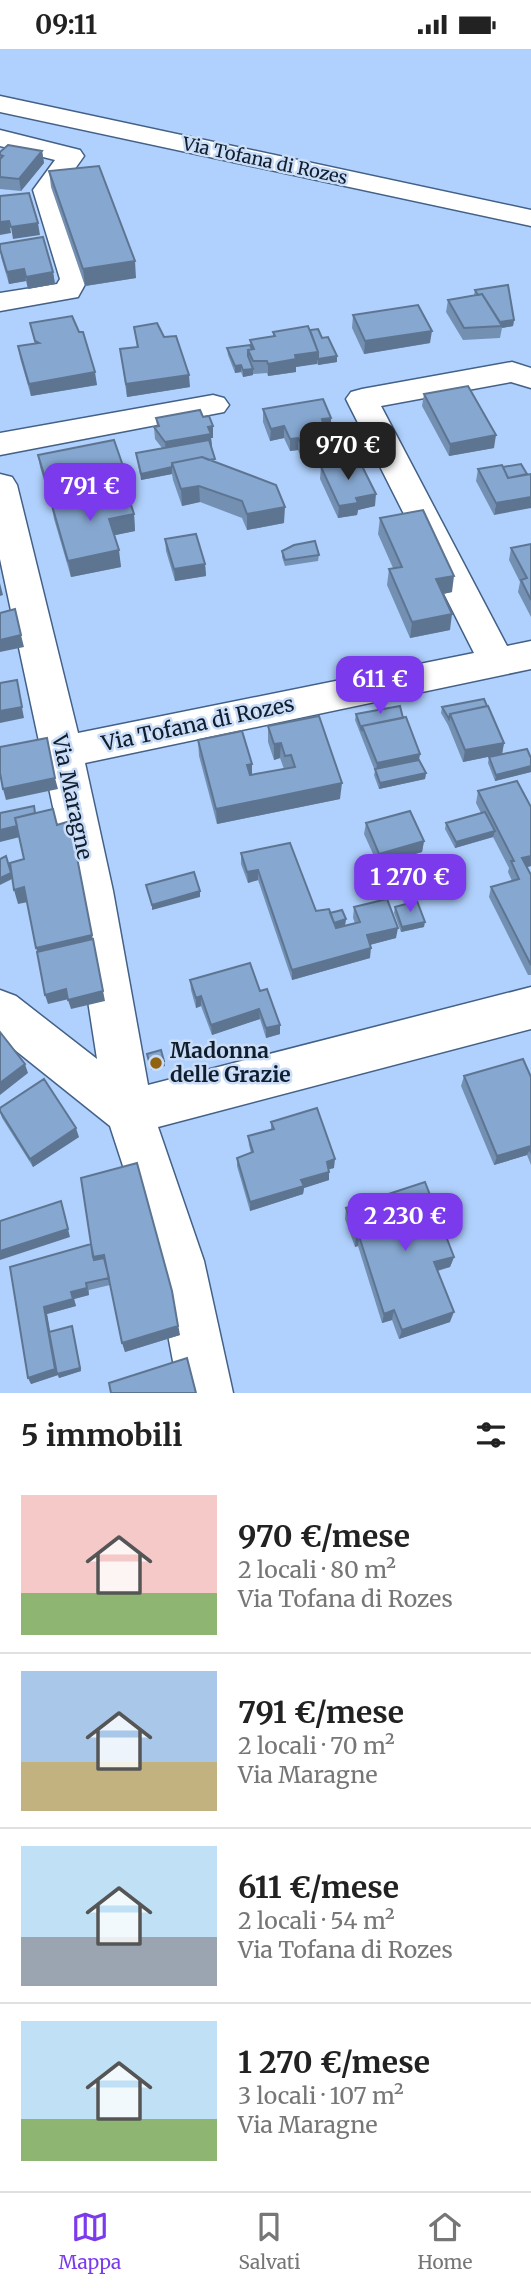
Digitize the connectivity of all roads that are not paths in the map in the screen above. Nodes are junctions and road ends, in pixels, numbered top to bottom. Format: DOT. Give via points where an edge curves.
graph roads {
  1 [pos="12,106"];
  2 [pos="0,136"];
  3 [pos="531,218"];
  4 [pos="0,302"];
  5 [pos="531,378"];
  6 [pos="213,405"];
  7 [pos="0,444"];
  8 [pos="0,485"];
  9 [pos="514,659"];
  10 [pos="63,752"];
  11 [pos="531,1009"];
  12 [pos="0,1011"];
  13 [pos="129,1112"];
  14 [pos="206,1393"];
  1 -- 2 [label="street"];
  1 -- 3 [label="street, Via Tofana di Rozes"];
  2 -- 4 [label="street" via="71,156 46,190 74,279 68,291"];
  5 -- 9 [label="street, Via Tofana di Rozes" via="512,372 362,399"];
  6 -- 7 [label="street"];
  8 -- 10 [label="street, Via Maragne"];
  9 -- 10 [label="street, Via Tofana di Rozes"];
  10 -- 13 [label="street, Via Maragne"];
  11 -- 13 [label="street"];
  12 -- 13 [label="street"];
  13 -- 14 [label="street, Via Maragne" via="179,1261"];
}
